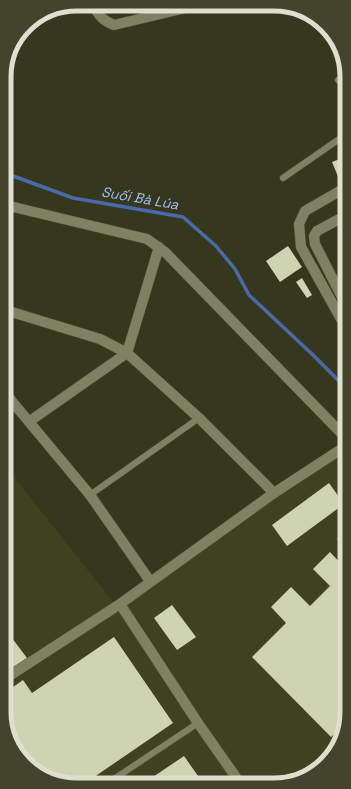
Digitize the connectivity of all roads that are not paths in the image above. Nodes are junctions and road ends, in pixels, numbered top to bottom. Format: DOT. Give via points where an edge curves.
graph roads {
  1 [pos="96,11"];
  2 [pos="173,11"];
  3 [pos="340,138"];
  4 [pos="283,178"];
  5 [pos="340,191"];
  6 [pos="11,206"];
  7 [pos="340,219"];
  8 [pos="159,248"];
  9 [pos="340,293"];
  10 [pos="11,312"];
  11 [pos="340,317"];
  12 [pos="127,353"];
  13 [pos="11,400"];
  14 [pos="199,418"];
  15 [pos="30,422"];
  16 [pos="340,440"];
  17 [pos="340,448"];
  18 [pos="274,493"];
  19 [pos="90,495"];
  20 [pos="150,581"];
  21 [pos="120,604"];
  22 [pos="11,675"];
  23 [pos="198,723"];
  24 [pos="116,778"];
  25 [pos="236,778"];
  1 -- 2 [label="street" via="105,22 114,25"];
  3 -- 4 [label="lane"];
  5 -- 11 [label="street" via="304,211 299,224 301,247"];
  6 -- 8 [label="street" via="130,233 147,239"];
  7 -- 9 [label="street" via="317,231 314,236 315,244"];
  8 -- 12 [label="street"];
  8 -- 16 [label="street"];
  10 -- 12 [label="street" via="100,338"];
  12 -- 14 [label="street"];
  12 -- 15 [label="street"];
  13 -- 15 [label="street"];
  14 -- 18 [label="street"];
  14 -- 19 [label="lane"];
  15 -- 19 [label="street"];
  17 -- 18 [label="street"];
  18 -- 20 [label="street"];
  19 -- 20 [label="street"];
  20 -- 21 [label="street"];
  21 -- 22 [label="street"];
  21 -- 23 [label="street"];
  23 -- 24 [label="lane"];
  23 -- 25 [label="street"];
}
